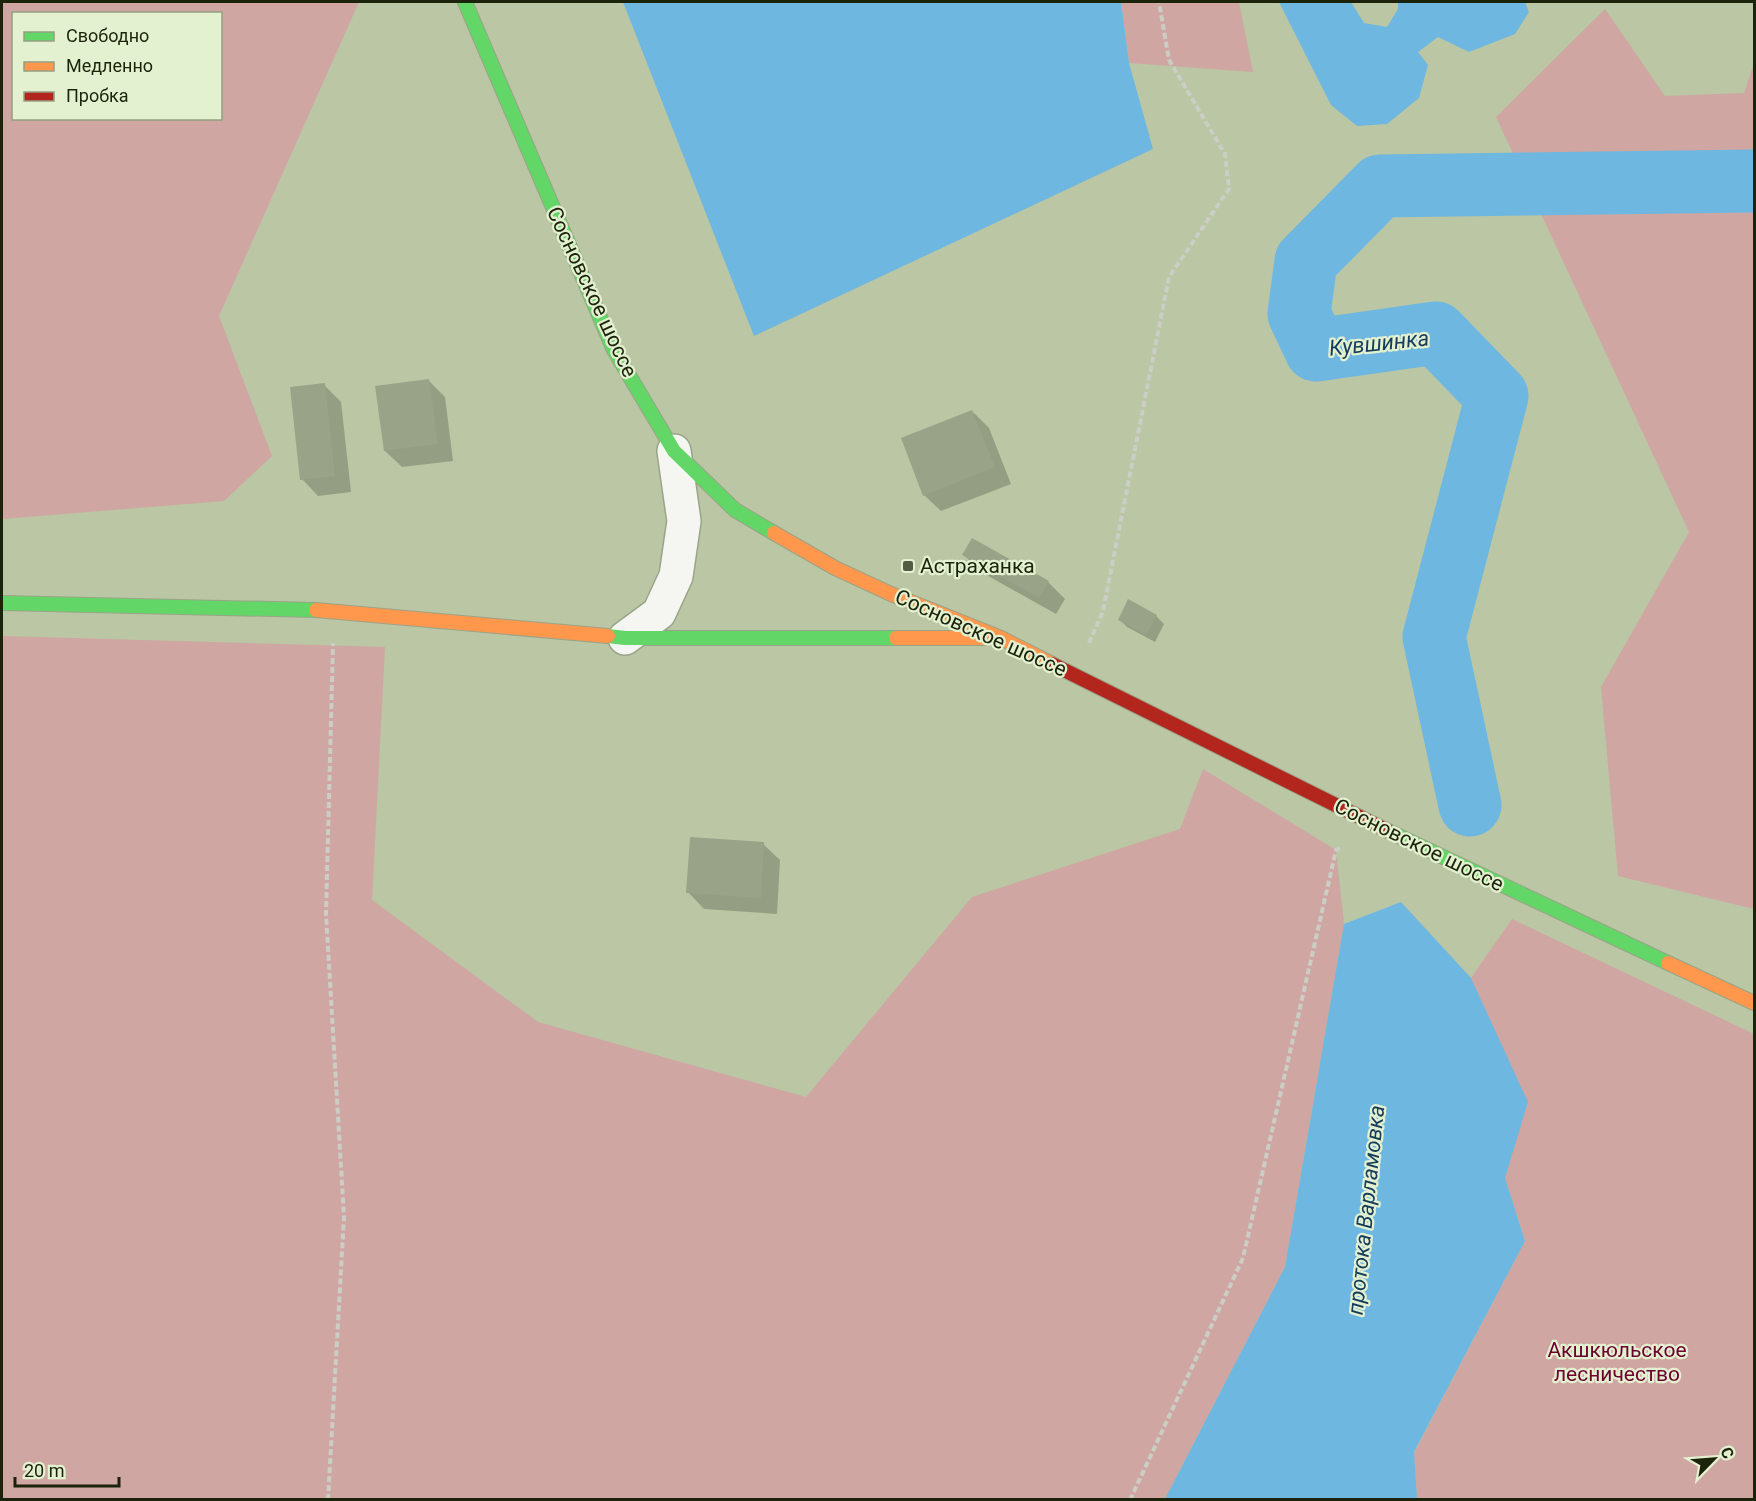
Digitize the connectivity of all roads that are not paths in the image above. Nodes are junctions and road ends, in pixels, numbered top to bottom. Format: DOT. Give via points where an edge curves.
graph roads {
  1 [pos="465,2"];
  2 [pos="674,451"];
  3 [pos="2,603"];
  4 [pos="625,638"];
  5 [pos="1002,638"];
  6 [pos="1755,1003"];
  1 -- 2 [label="street, Сосновское шоссе" via="614,350"];
  2 -- 4 [label="street" via="684,521 676,576 659,614"];
  2 -- 5 [label="street, Сосновское шоссе" via="735,510 835,568"];
  3 -- 4 [label="street" via="334,610"];
  4 -- 5 [label="street"];
  5 -- 6 [label="street, Сосновское шоссе" via="1381,828"];
}
